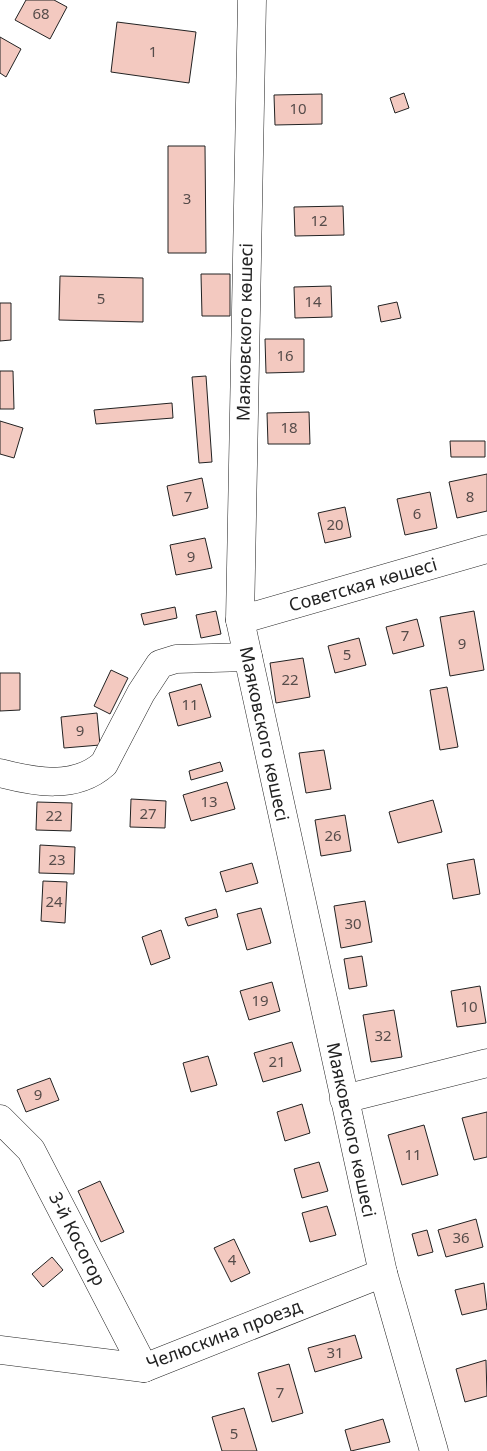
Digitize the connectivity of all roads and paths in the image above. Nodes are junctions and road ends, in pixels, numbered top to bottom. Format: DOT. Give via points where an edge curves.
graph roads {
  1 [pos="252,0"];
  2 [pos="487,549"];
  3 [pos="240,620"];
  4 [pos="248,657"];
  5 [pos="0,773"];
  6 [pos="487,1063"];
  7 [pos="344,1099"];
  8 [pos="0,1119"];
  9 [pos="383,1274"];
  10 [pos="0,1350"];
  11 [pos="144,1368"];
  12 [pos="434,1451"];
  1 -- 3 [label="street, Маяковского көшесі"];
  2 -- 3 [label="street, Советская көшесі"];
  3 -- 4 [label="street, Маяковского көшесі"];
  4 -- 5 [label="street" via="176,659 160,664 104,764 96,771 75,780 42,782"];
  4 -- 7 [label="street, Маяковского көшесі"];
  6 -- 7 [label="street"];
  7 -- 9 [label="street, Маяковского көшесі"];
  8 -- 11 [label="street, 3-й Косогор" via="31,1150"];
  9 -- 11 [label="street, Челюскина проезд"];
  9 -- 12 [label="street, Маяковского көшесі"];
  10 -- 11 [label="street, Челюскина проезд"];
}
